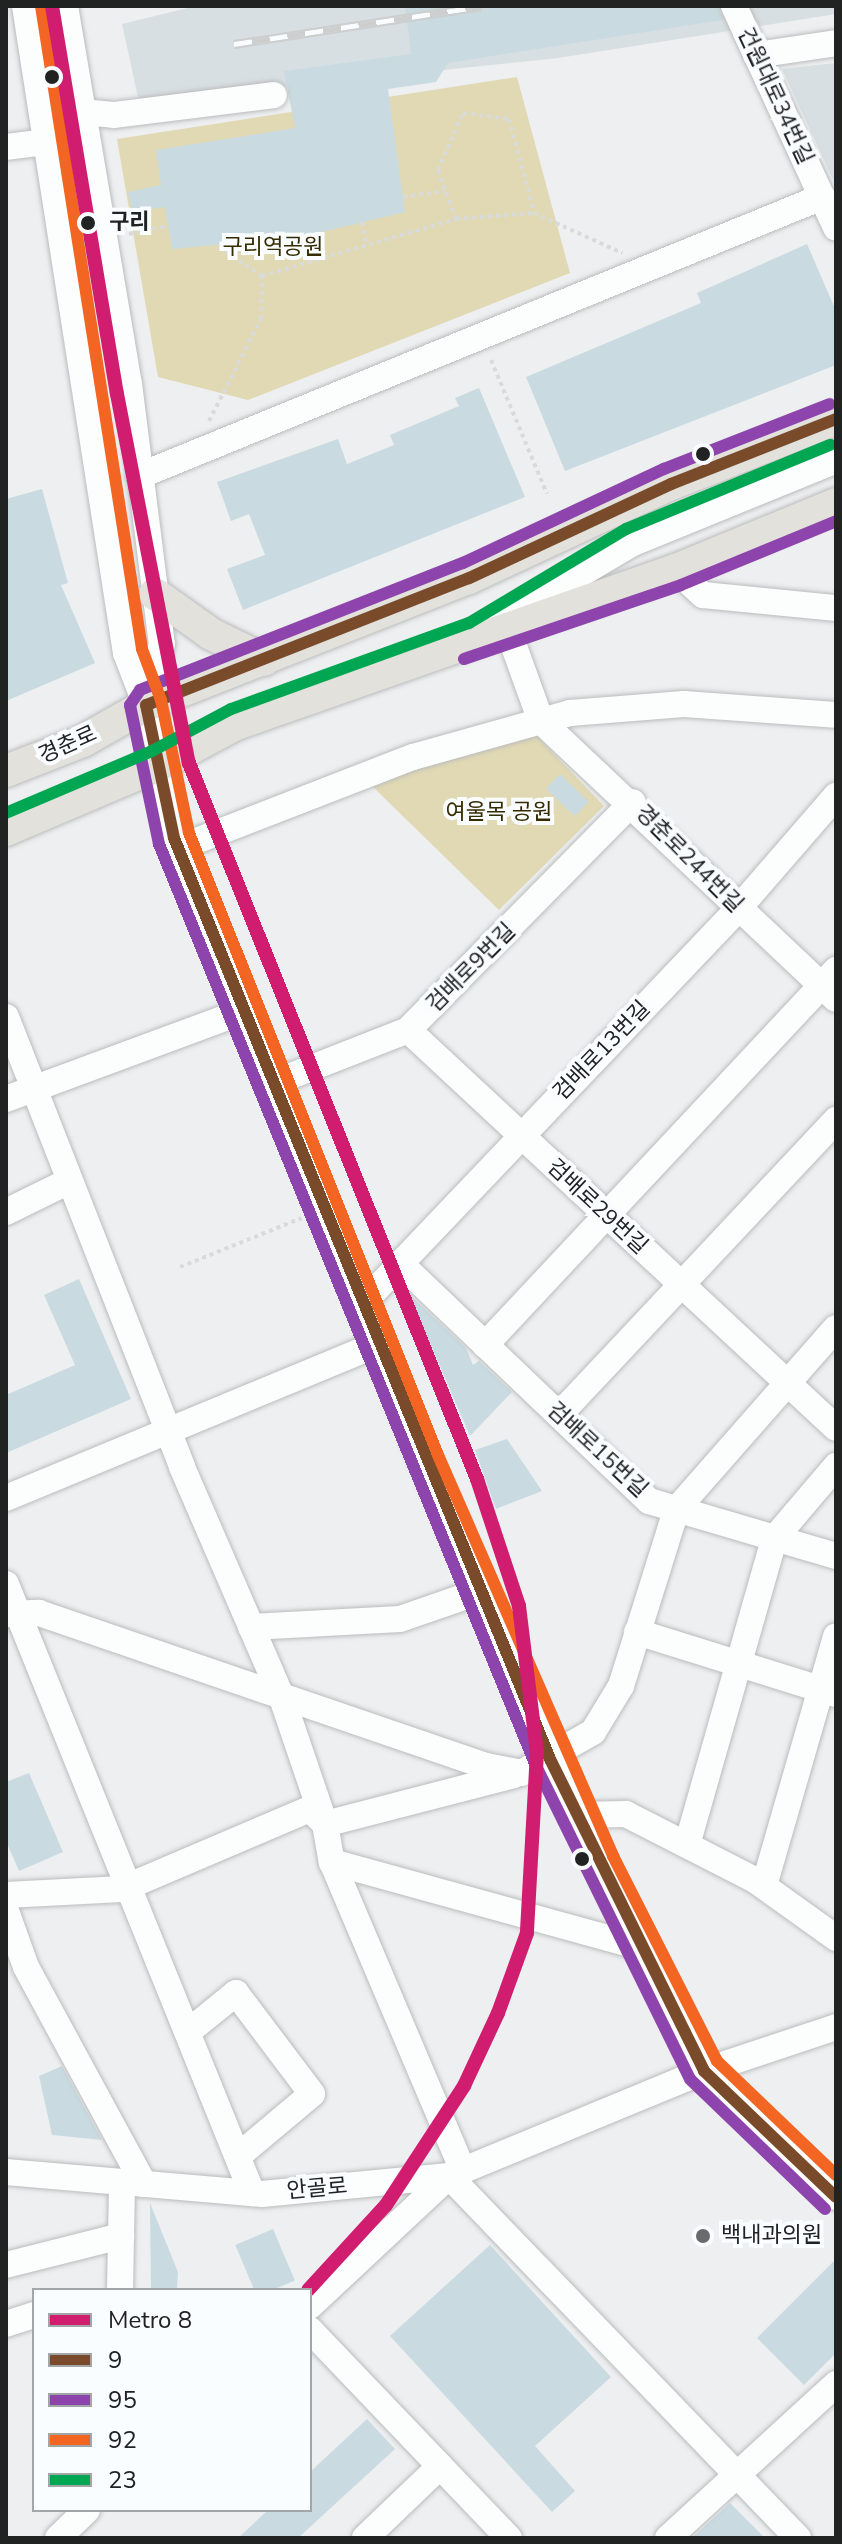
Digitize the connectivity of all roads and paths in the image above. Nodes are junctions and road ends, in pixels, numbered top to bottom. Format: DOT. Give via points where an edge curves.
graph roads {
  1 [pos="734,6"];
  2 [pos="67,7"];
  3 [pos="26,10"];
  4 [pos="836,43"];
  5 [pos="756,55"];
  6 [pos="274,95"];
  7 [pos="81,112"];
  8 [pos="46,142"];
  9 [pos="6,147"];
  10 [pos="445,191"];
  11 [pos="403,197"];
  12 [pos="822,197"];
  13 [pos="534,213"];
  14 [pos="456,219"];
  15 [pos="362,222"];
  16 [pos="168,226"];
  17 [pos="836,228"];
  18 [pos="129,234"];
  19 [pos="366,243"];
  20 [pos="219,247"];
  21 [pos="624,254"];
  22 [pos="262,276"];
  23 [pos="488,354"];
  24 [pos="836,419"];
  25 [pos="208,421"];
  26 [pos="836,460"];
  27 [pos="139,476"];
  28 [pos="547,494"];
  29 [pos="836,504"];
  30 [pos="676,570"];
  31 [pos="155,594"];
  32 [pos="836,608"];
  33 [pos="508,630"];
  34 [pos="476,638"];
  35 [pos="264,660"];
  36 [pos="146,705"];
  37 [pos="836,715"];
  38 [pos="541,721"];
  39 [pos="159,765"];
  40 [pos="6,771"];
  41 [pos="836,796"];
  42 [pos="633,802"];
  43 [pos="6,830"];
  44 [pos="178,848"];
  45 [pos="738,909"];
  46 [pos="831,985"];
  47 [pos="244,1011"];
  48 [pos="6,1017"];
  49 [pos="408,1030"];
  50 [pos="273,1083"];
  51 [pos="32,1089"];
  52 [pos="6,1099"];
  53 [pos="836,1120"];
  54 [pos="519,1137"];
  55 [pos="67,1182"];
  56 [pos="327,1208"];
  57 [pos="6,1212"];
  58 [pos="606,1216"];
  59 [pos="403,1266"];
  60 [pos="180,1267"];
  61 [pos="681,1285"];
  62 [pos="363,1303"];
  63 [pos="836,1328"];
  64 [pos="377,1344"];
  65 [pos="485,1345"];
  66 [pos="786,1383"];
  67 [pos="559,1415"];
  68 [pos="836,1428"];
  69 [pos="171,1433"];
  70 [pos="836,1466"];
  71 [pos="6,1498"];
  72 [pos="676,1510"];
  73 [pos="774,1539"];
  74 [pos="836,1556"];
  75 [pos="6,1584"];
  76 [pos="478,1592"];
  77 [pos="12,1614"];
  78 [pos="251,1627"];
  79 [pos="637,1632"];
  80 [pos="836,1636"];
  81 [pos="736,1663"];
  82 [pos="827,1691"];
  83 [pos="282,1698"];
  84 [pos="550,1759"];
  85 [pos="521,1773"];
  86 [pos="576,1815"];
  87 [pos="325,1824"];
  88 [pos="687,1845"];
  89 [pos="332,1862"];
  90 [pos="129,1886"];
  91 [pos="764,1886"];
  92 [pos="6,1895"];
  93 [pos="6,1911"];
  94 [pos="836,1938"];
  95 [pos="640,1947"];
  96 [pos="836,2027"];
  97 [pos="188,2032"];
  98 [pos="704,2071"];
  99 [pos="238,2156"];
  100 [pos="6,2172"];
  101 [pos="455,2173"];
  102 [pos="133,2183"];
  103 [pos="252,2193"];
  104 [pos="836,2197"];
  105 [pos="121,2236"];
  106 [pos="6,2265"];
  107 [pos="120,2288"];
  108 [pos="312,2304"];
  109 [pos="32,2316"];
  110 [pos="6,2324"];
  111 [pos="312,2332"];
  112 [pos="836,2384"];
  113 [pos="440,2466"];
  114 [pos="735,2474"];
  115 [pos="85,2512"];
  116 [pos="58,2538"];
  117 [pos="365,2538"];
  118 [pos="509,2538"];
  119 [pos="668,2538"];
  120 [pos="798,2538"];
  1 -- 5 [label="street, 건원대로34번길"];
  2 -- 3 [label="street"];
  2 -- 7 [label="street"];
  3 -- 8 [label="street"];
  4 -- 5 [label="street"];
  5 -- 12 [label="street, 건원대로34번길"];
  6 -- 7 [label="street" via="114,115"];
  7 -- 27 [label="street"];
  8 -- 9 [label="street"];
  8 -- 36 [label="street" via="124,638"];
  10 -- 11 [label="path"];
  10 -- 13 [label="path" via="438,170 463,113 509,119"];
  10 -- 14 [label="path"];
  12 -- 17 [label="street, 건원대로34번길"];
  12 -- 27 [label="street"];
  13 -- 14 [label="path"];
  13 -- 21 [label="path"];
  14 -- 19 [label="path"];
  15 -- 19 [label="path"];
  16 -- 18 [label="path"];
  19 -- 22 [label="path"];
  20 -- 22 [label="path"];
  22 -- 25 [label="path" via="261,319"];
  23 -- 28 [label="path"];
  24 -- 35 [label="main road, 경춘로"];
  26 -- 34 [label="street" via="633,543"];
  27 -- 31 [label="street"];
  29 -- 30 [label="main road"];
  30 -- 32 [label="street" via="703,595"];
  30 -- 33 [label="main road"];
  31 -- 35 [label="main road" via="211,634"];
  31 -- 36 [label="street" via="162,644"];
  33 -- 34 [label="main road"];
  33 -- 38 [label="street, 경춘로244번길"];
  34 -- 39 [label="main road" via="236,724"];
  35 -- 36 [label="main road, 경춘로"];
  36 -- 39 [label="street"];
  36 -- 40 [label="main road, 경춘로" via="83,741"];
  37 -- 38 [label="street" via="663,704"];
  38 -- 42 [label="street, 경춘로244번길"];
  38 -- 44 [label="street" via="413,757"];
  39 -- 43 [label="main road"];
  39 -- 44 [label="street"];
  41 -- 45 [label="street, 검배로13번길"];
  42 -- 45 [label="street, 경춘로244번길"];
  42 -- 49 [label="street, 검배로9번길"];
  44 -- 47 [label="street"];
  45 -- 46 [label="street, 경춘로244번길"];
  45 -- 54 [label="street, 검배로13번길"];
  46 -- 58 [label="street"];
  47 -- 50 [label="street"];
  47 -- 51 [label="street"];
  48 -- 51 [label="street"];
  49 -- 50 [label="street, 검배로9번길"];
  49 -- 54 [label="street, 검배로29번길"];
  50 -- 56 [label="street"];
  51 -- 52 [label="street"];
  51 -- 55 [label="street"];
  53 -- 61 [label="street"];
  54 -- 58 [label="street, 검배로29번길"];
  54 -- 59 [label="street, 검배로13번길"];
  55 -- 57 [label="street"];
  55 -- 69 [label="street"];
  56 -- 60 [label="path"];
  56 -- 62 [label="street"];
  58 -- 61 [label="street, 검배로29번길"];
  58 -- 65 [label="street"];
  59 -- 62 [label="street, 검배로13번길"];
  59 -- 65 [label="street, 검배로15번길"];
  61 -- 66 [label="street, 검배로29번길"];
  61 -- 67 [label="street"];
  62 -- 64 [label="street"];
  63 -- 66 [label="street"];
  64 -- 69 [label="street"];
  64 -- 76 [label="street"];
  65 -- 67 [label="street, 검배로15번길"];
  66 -- 68 [label="street, 검배로29번길"];
  66 -- 72 [label="street"];
  67 -- 72 [label="street, 검배로15번길" via="649,1501"];
  69 -- 71 [label="street"];
  69 -- 78 [label="street"];
  70 -- 73 [label="street"];
  72 -- 73 [label="street, 검배로15번길"];
  72 -- 79 [label="street"];
  73 -- 74 [label="street, 검배로15번길"];
  73 -- 81 [label="street"];
  75 -- 77 [label="street"];
  76 -- 78 [label="street" via="400,1619"];
  76 -- 84 [label="street"];
  77 -- 83 [label="street" via="39,1613"];
  77 -- 90 [label="street"];
  78 -- 83 [label="street"];
  79 -- 81 [label="street"];
  79 -- 84 [label="street" via="621,1686 593,1732"];
  80 -- 82 [label="street"];
  81 -- 82 [label="street"];
  81 -- 88 [label="street"];
  82 -- 91 [label="street"];
  83 -- 85 [label="street"];
  83 -- 87 [label="street"];
  84 -- 85 [label="street"];
  84 -- 86 [label="street"];
  85 -- 87 [label="street"];
  86 -- 88 [label="street" via="626,1814"];
  86 -- 95 [label="street"];
  87 -- 89 [label="street"];
  87 -- 90 [label="street" via="310,1809"];
  88 -- 91 [label="street"];
  89 -- 95 [label="street"];
  89 -- 101 [label="street"];
  90 -- 92 [label="street"];
  90 -- 97 [label="street"];
  91 -- 94 [label="street"];
  93 -- 102 [label="street" via="26,1967"];
  95 -- 98 [label="street"];
  96 -- 98 [label="street, 안골로"];
  97 -- 99 [label="street"];
  97 -- 99 [label="street" via="236,1993 312,2094"];
  98 -- 101 [label="street, 안골로"];
  98 -- 104 [label="street"];
  99 -- 103 [label="street"];
  100 -- 102 [label="street, 안골로"];
  101 -- 103 [label="street, 안골로"];
  101 -- 108 [label="street"];
  101 -- 114 [label="street"];
  102 -- 103 [label="street, 안골로"];
  102 -- 105 [label="street"];
  105 -- 106 [label="street"];
  105 -- 107 [label="street"];
  109 -- 110 [label="street"];
  111 -- 113 [label="street"];
  112 -- 114 [label="street"];
  113 -- 117 [label="street"];
  113 -- 118 [label="street"];
  114 -- 119 [label="street"];
  114 -- 120 [label="street"];
  115 -- 116 [label="street"];
}
